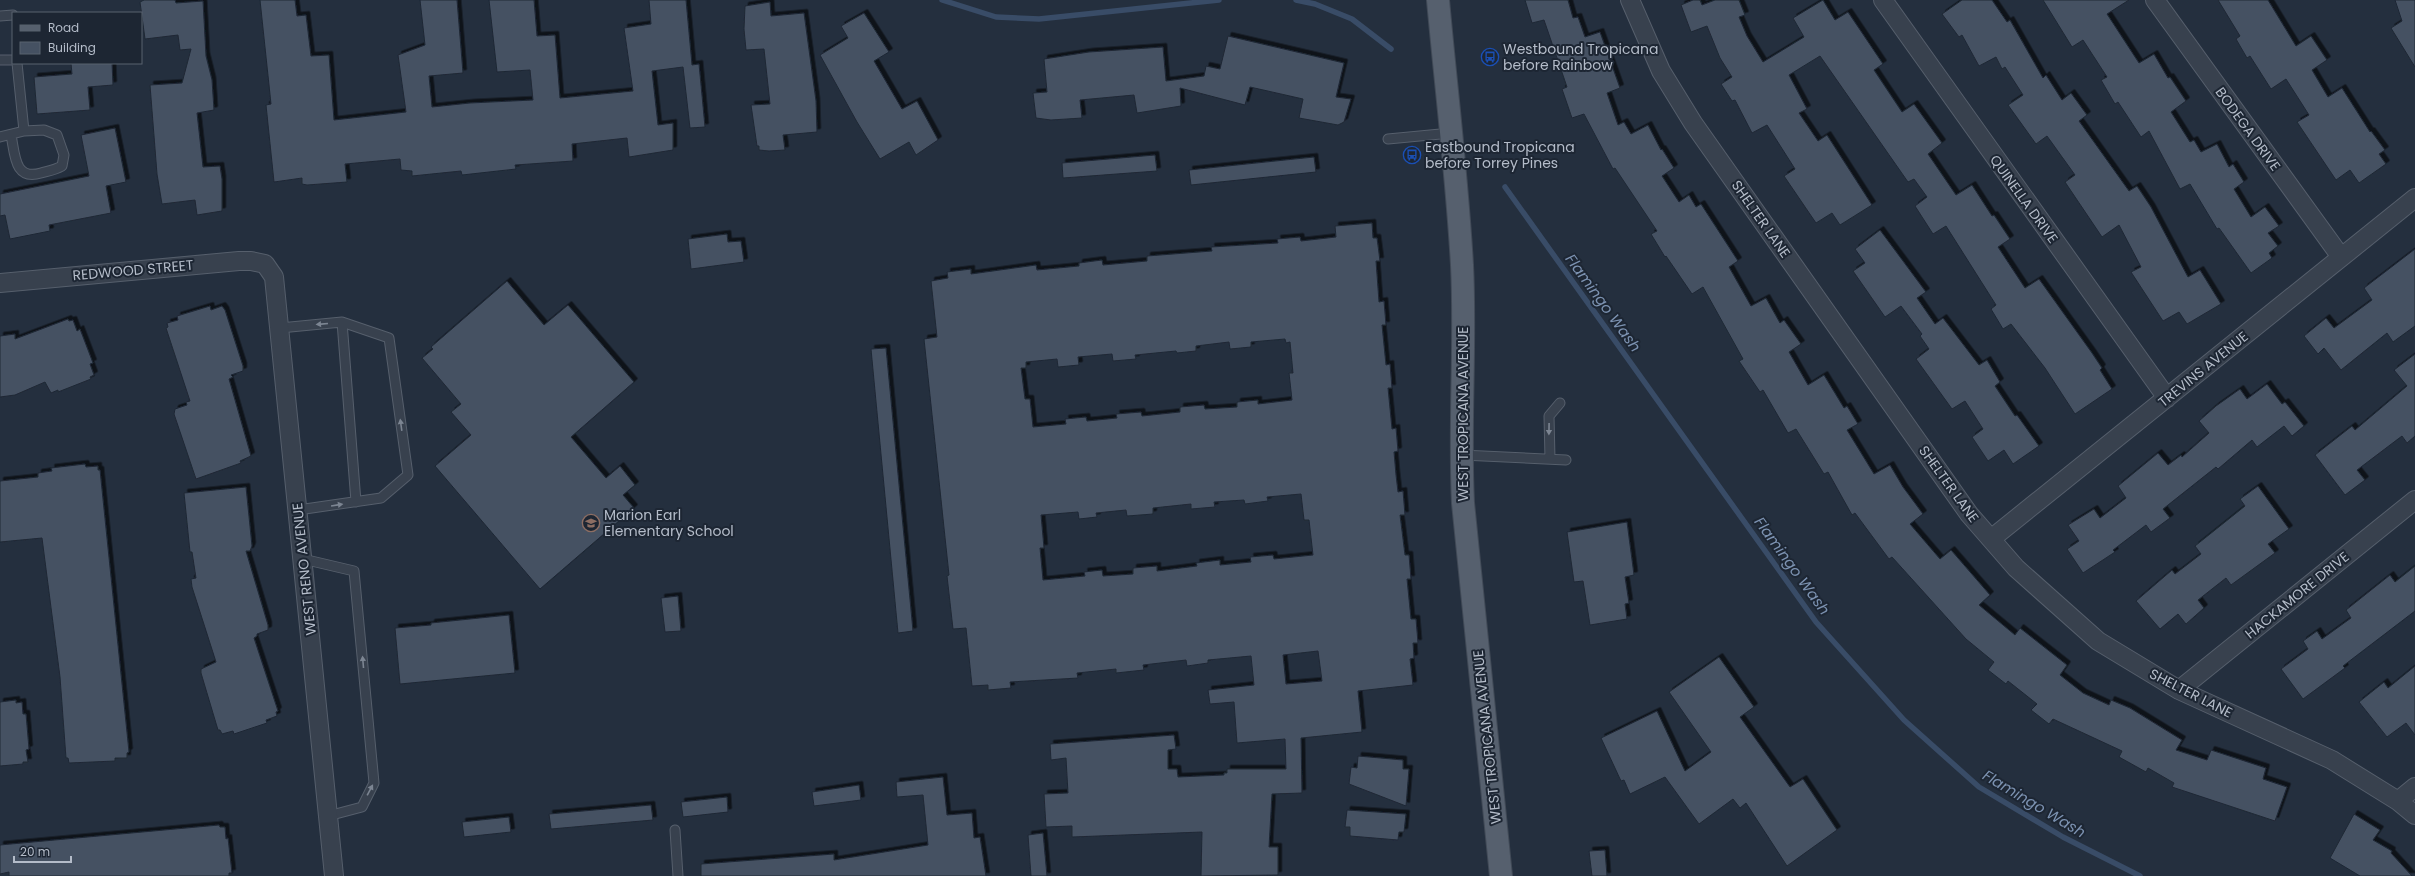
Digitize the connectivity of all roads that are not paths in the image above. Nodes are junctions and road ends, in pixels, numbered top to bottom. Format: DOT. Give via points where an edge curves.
graph roads {
  1 [pos="1438,0"];
  2 [pos="1630,0"];
  3 [pos="1883,0"];
  4 [pos="2155,0"];
  5 [pos="12,15"];
  6 [pos="0,16"];
  7 [pos="0,60"];
  8 [pos="12,60"];
  9 [pos="17,64"];
  10 [pos="24,132"];
  11 [pos="1451,133"];
  12 [pos="11,135"];
  13 [pos="0,137"];
  14 [pos="1388,139"];
  15 [pos="2415,198"];
  16 [pos="2341,257"];
  17 [pos="265,264"];
  18 [pos="0,283"];
  19 [pos="342,322"];
  20 [pos="280,328"];
  21 [pos="2167,398"];
  22 [pos="1560,403"];
  23 [pos="1460,455"];
  24 [pos="1550,459"];
  25 [pos="1566,460"];
  26 [pos="2415,500"];
  27 [pos="356,502"];
  28 [pos="298,510"];
  29 [pos="1991,539"];
  30 [pos="303,559"];
  31 [pos="2179,690"];
  32 [pos="2415,787"];
  33 [pos="2398,801"];
  34 [pos="2415,815"];
  35 [pos="328,816"];
  36 [pos="675,830"];
  37 [pos="334,876"];
  38 [pos="678,876"];
  39 [pos="1501,876"];
  1 -- 11 [label="main road, WEST TROPICANA AVENUE"];
  2 -- 29 [label="street, SHELTER LANE" via="1661,70 1693,123 1969,514"];
  3 -- 21 [label="street, QUINELLA DRIVE"];
  4 -- 16 [label="street, BODEGA DRIVE"];
  5 -- 6 [label="lane"];
  7 -- 8 [label="lane"];
  9 -- 10 [label="lane"];
  10 -- 12 [label="lane"];
  10 -- 12 [label="lane" via="44,130 57,135 64,155 62,166 35,175 23,173 18,168"];
  11 -- 14 [label="lane"];
  11 -- 23 [label="main road, WEST TROPICANA AVENUE" via="1462,265"];
  12 -- 13 [label="lane"];
  15 -- 16 [label="street, TREVINS AVENUE"];
  16 -- 21 [label="street, TREVINS AVENUE"];
  17 -- 18 [label="street, REDWOOD STREET" via="239,261"];
  17 -- 20 [label="street, WEST RENO AVENUE" via="274,277"];
  19 -- 20 [label="lane, one-way"];
  19 -- 27 [label="lane"];
  27 -- 19 [label="lane, one-way" via="382,498 408,475 389,338"];
  20 -- 28 [label="street, WEST RENO AVENUE"];
  21 -- 29 [label="street, TREVINS AVENUE"];
  22 -- 24 [label="lane, one-way" via="1549,416"];
  23 -- 24 [label="lane"];
  23 -- 39 [label="main road, WEST TROPICANA AVENUE"];
  24 -- 25 [label="lane"];
  26 -- 31 [label="street, HACKAMORE DRIVE"];
  28 -- 27 [label="lane, one-way"];
  28 -- 30 [label="street, WEST RENO AVENUE"];
  29 -- 31 [label="street, SHELTER LANE" via="2016,568 2098,641"];
  30 -- 35 [label="street, WEST RENO AVENUE"];
  35 -- 30 [label="lane, one-way" via="362,807 374,783 354,570"];
  31 -- 33 [label="street, SHELTER LANE" via="2332,760"];
  32 -- 33 [label="street"];
  33 -- 34 [label="street, SHELTER LANE"];
  35 -- 37 [label="street, WEST RENO AVENUE"];
  36 -- 38 [label="lane"];
}
